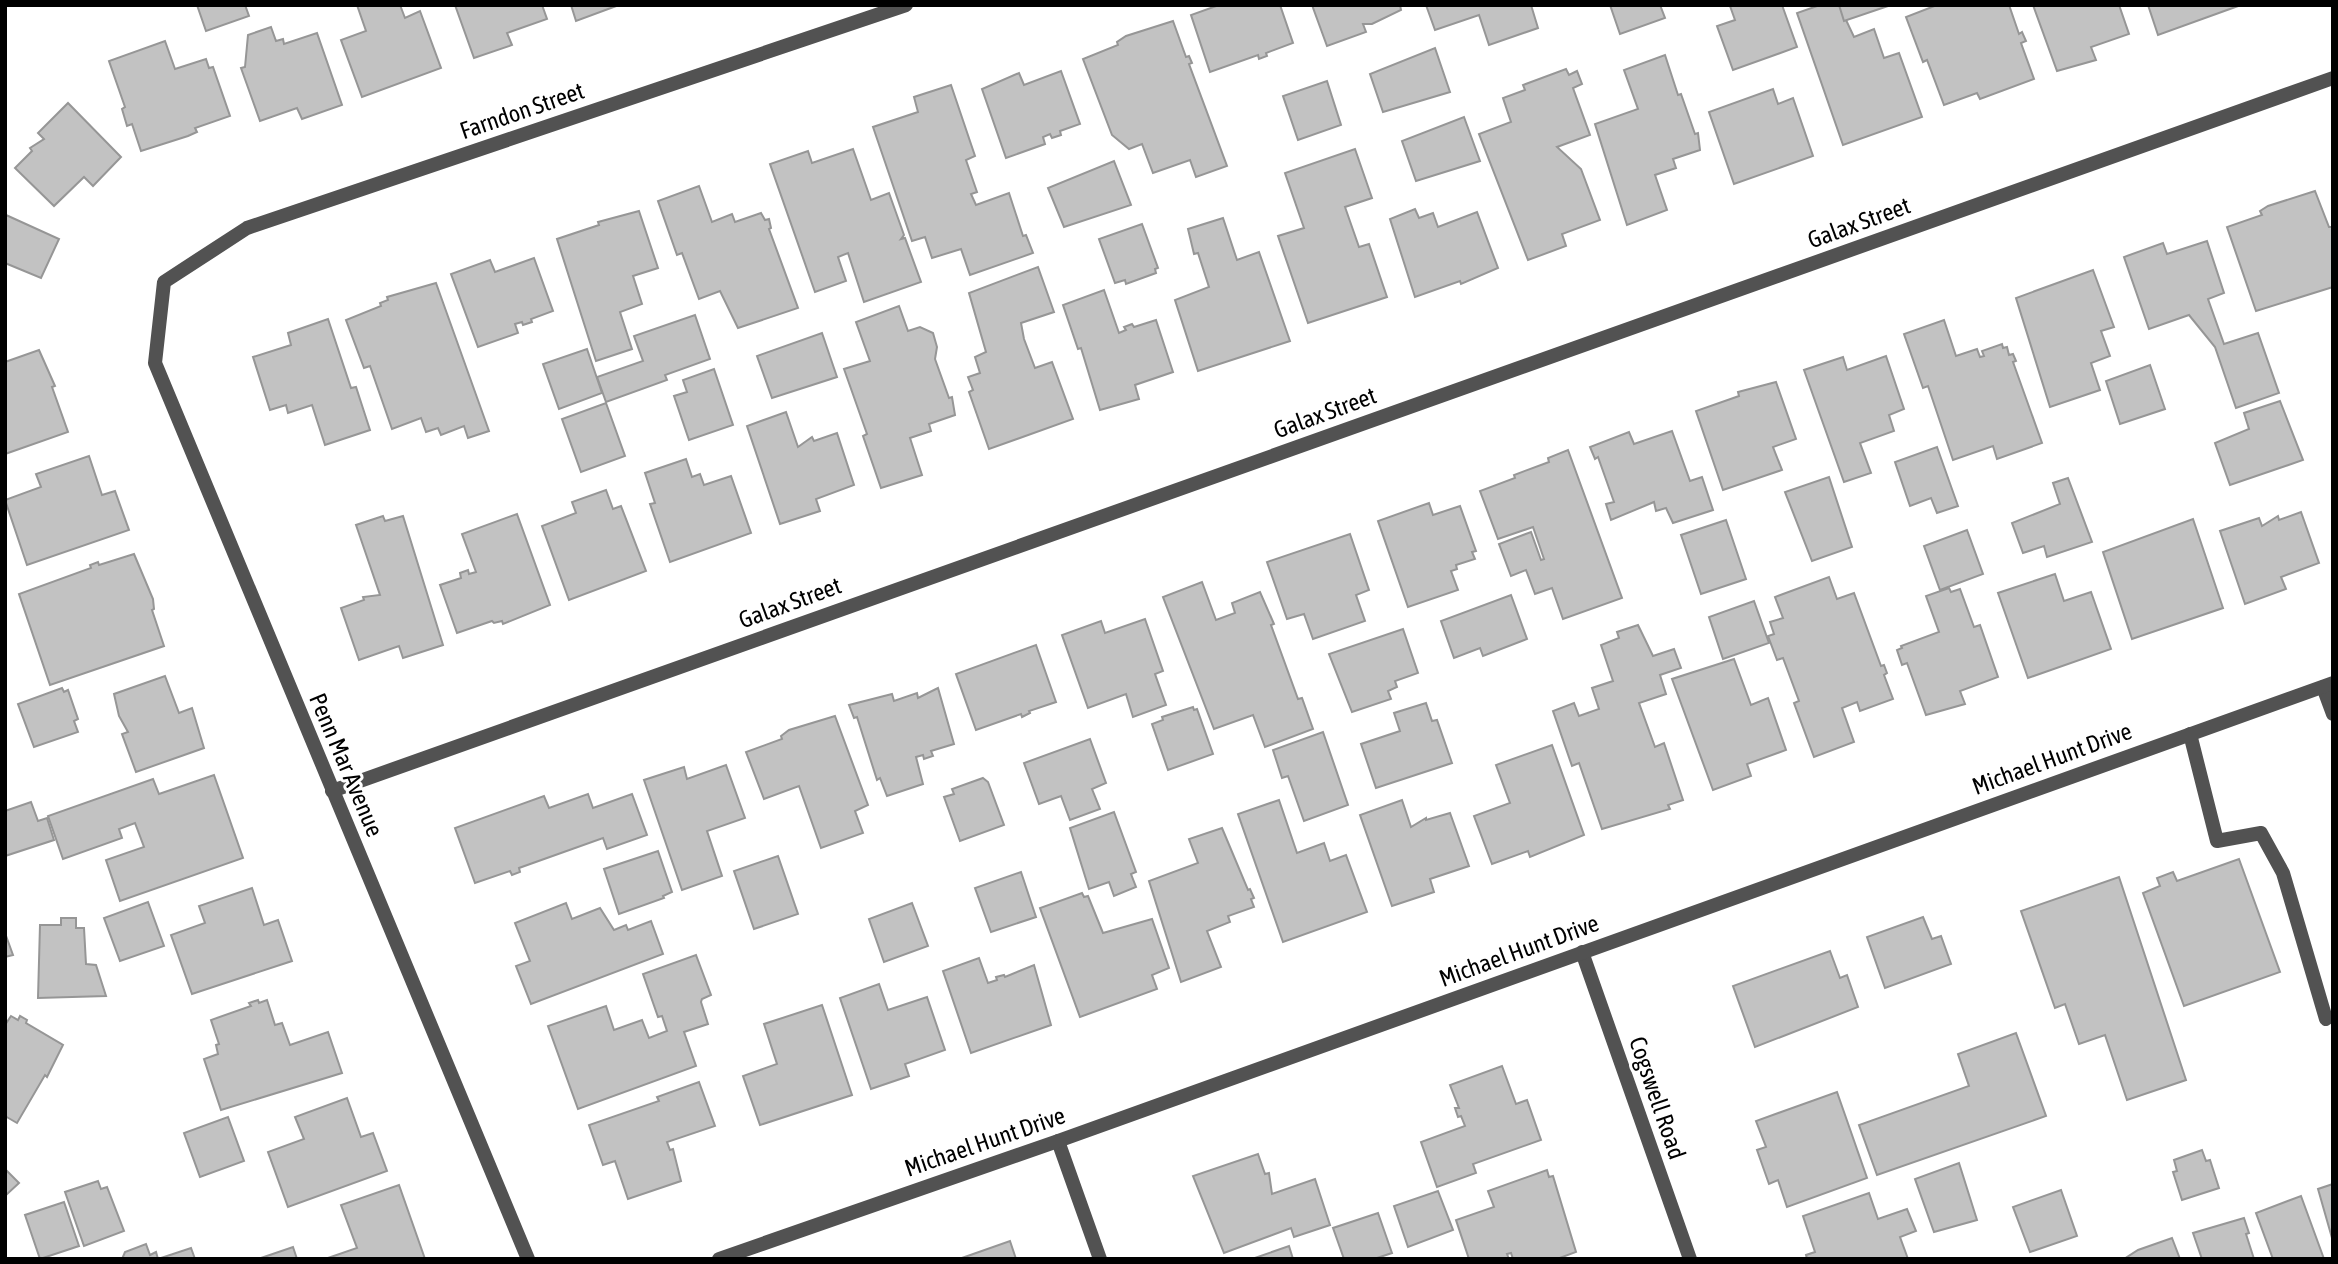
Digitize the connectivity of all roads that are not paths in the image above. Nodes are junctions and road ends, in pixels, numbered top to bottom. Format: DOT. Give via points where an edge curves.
graph roads {
  1 [pos="906,5"];
  2 [pos="2333,78"];
  3 [pos="164,282"];
  4 [pos="2328,685"];
  5 [pos="2333,714"];
  6 [pos="2190,734"];
  7 [pos="332,791"];
  8 [pos="1582,952"];
  9 [pos="2326,1019"];
  10 [pos="1058,1141"];
  11 [pos="528,1259"];
  12 [pos="719,1259"];
  13 [pos="1100,1259"];
  14 [pos="1690,1259"];
  1 -- 3 [label="street, Farndon Street" via="247,228"];
  2 -- 7 [label="street, Galax Street"];
  3 -- 7 [label="street, Penn Mar Avenue" via="155,363"];
  4 -- 5 [label="street"];
  4 -- 6 [label="street, Michael Hunt Drive"];
  6 -- 8 [label="street, Michael Hunt Drive"];
  6 -- 9 [label="street" via="2217,841 2261,833 2283,873"];
  7 -- 11 [label="street, Penn Mar Avenue"];
  8 -- 10 [label="street, Michael Hunt Drive"];
  8 -- 14 [label="street, Cogswell Road"];
  10 -- 12 [label="street, Michael Hunt Drive"];
  10 -- 13 [label="street"];
}
